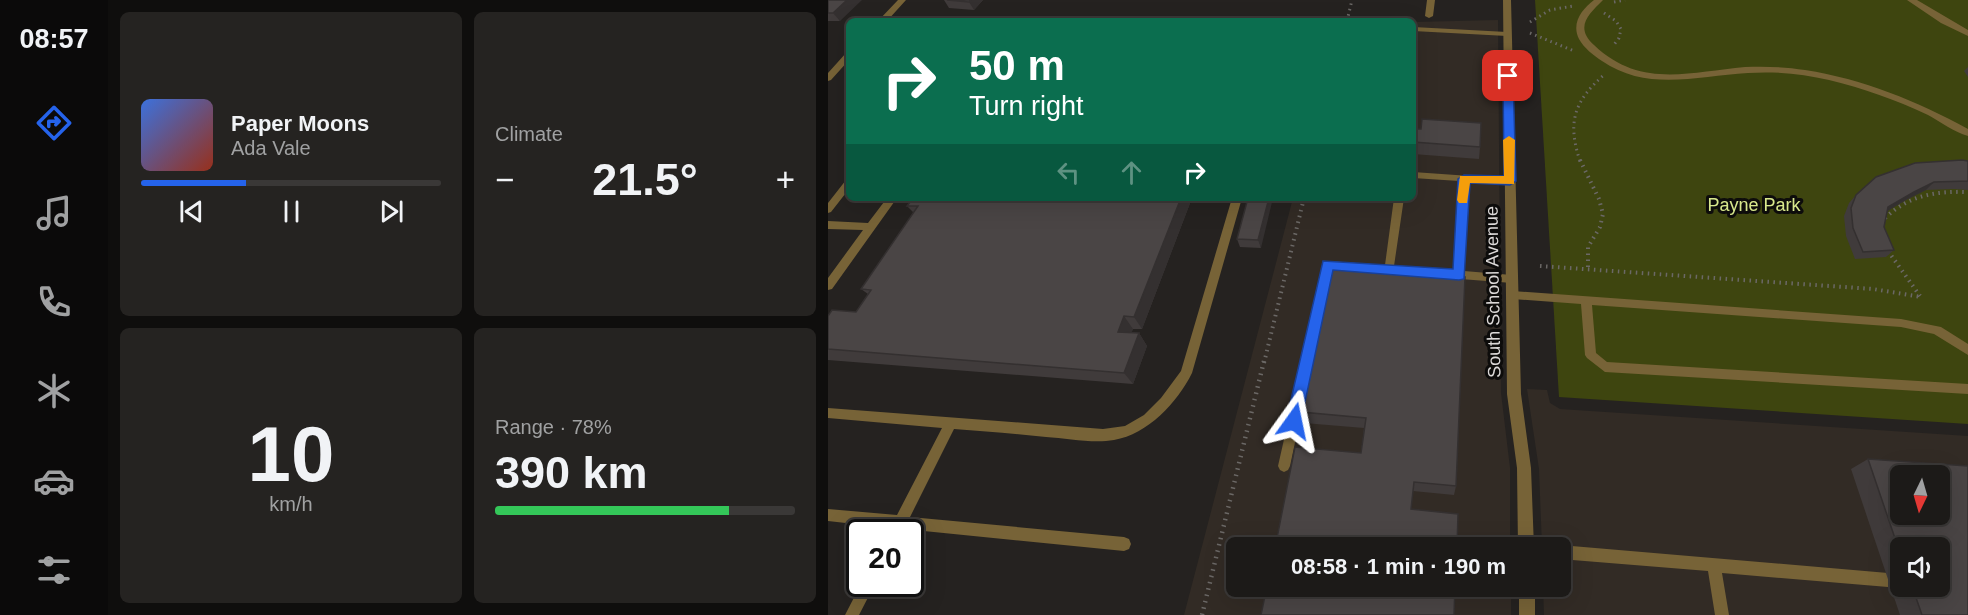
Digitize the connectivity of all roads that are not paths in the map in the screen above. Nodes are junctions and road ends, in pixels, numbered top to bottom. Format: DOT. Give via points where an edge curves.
graph roads {
  1 [pos="902,0"];
  2 [pos="1431,0"];
  3 [pos="1507,0"];
  4 [pos="1599,0"];
  5 [pos="1911,0"];
  6 [pos="1429,16"];
  7 [pos="885,18"];
  8 [pos="1416,29"];
  9 [pos="1968,33"];
  10 [pos="1507,34"];
  11 [pos="846,59"];
  12 [pos="828,78"];
  13 [pos="1968,134"];
  14 [pos="1416,175"];
  15 [pos="1464,179"];
  16 [pos="1510,181"];
  17 [pos="846,186"];
  18 [pos="890,201"];
  19 [pos="1237,201"];
  20 [pos="1399,201"];
  21 [pos="828,210"];
  22 [pos="828,225"];
  23 [pos="872,227"];
  24 [pos="1389,269"];
  25 [pos="1459,275"];
  26 [pos="1512,279"];
  27 [pos="828,286"];
  28 [pos="1512,295"];
  29 [pos="1586,301"];
  30 [pos="1968,350"];
  31 [pos="1968,389"];
  32 [pos="828,413"];
  33 [pos="951,423"];
  34 [pos="1284,466"];
  35 [pos="828,515"];
  36 [pos="851,519"];
  37 [pos="902,519"];
  38 [pos="924,529"];
  39 [pos="1526,537"];
  40 [pos="1124,544"];
  41 [pos="1571,553"];
  42 [pos="1714,566"];
  43 [pos="1888,580"];
  44 [pos="861,597"];
  45 [pos="1527,597"];
  46 [pos="852,615"];
  47 [pos="1527,615"];
  48 [pos="1722,615"];
  1 -- 7 [label="street"];
  2 -- 6 [label="street"];
  3 -- 10 [label="street, South School Avenue"];
  4 -- 13 [label="street" via="1584,13 1580,30 1585,42 1616,66 1670,80 1750,70 1806,73 1883,92 1936,114"];
  5 -- 9 [label="street"];
  8 -- 10 [label="lane"];
  10 -- 16 [label="street, South School Avenue"];
  11 -- 12 [label="street"];
  14 -- 15 [label="lane"];
  15 -- 16 [label="lane"];
  15 -- 25 [label="lane"];
  16 -- 26 [label="street, South School Avenue"];
  17 -- 21 [label="lane"];
  18 -- 23 [label="lane"];
  19 -- 33 [label="lane" via="1186,373 1172,395 1144,422 1115,434"];
  20 -- 24 [label="lane"];
  22 -- 23 [label="lane"];
  23 -- 27 [label="lane"];
  24 -- 25 [label="lane"];
  24 -- 34 [label="lane" via="1328,264"];
  25 -- 26 [label="lane"];
  26 -- 28 [label="street, South School Avenue"];
  28 -- 29 [label="lane"];
  28 -- 39 [label="street, South School Avenue" via="1514,394 1524,468"];
  29 -- 30 [label="lane" via="1901,323 1937,330"];
  29 -- 31 [label="lane" via="1591,355 1605,367"];
  32 -- 33 [label="lane"];
  33 -- 37 [label="lane"];
  35 -- 36 [label="lane"];
  38 -- 40 [label="lane"];
  41 -- 42 [label="lane"];
  42 -- 43 [label="lane"];
  42 -- 48 [label="lane"];
  44 -- 46 [label="lane"];
  45 -- 47 [label="street"];
}
